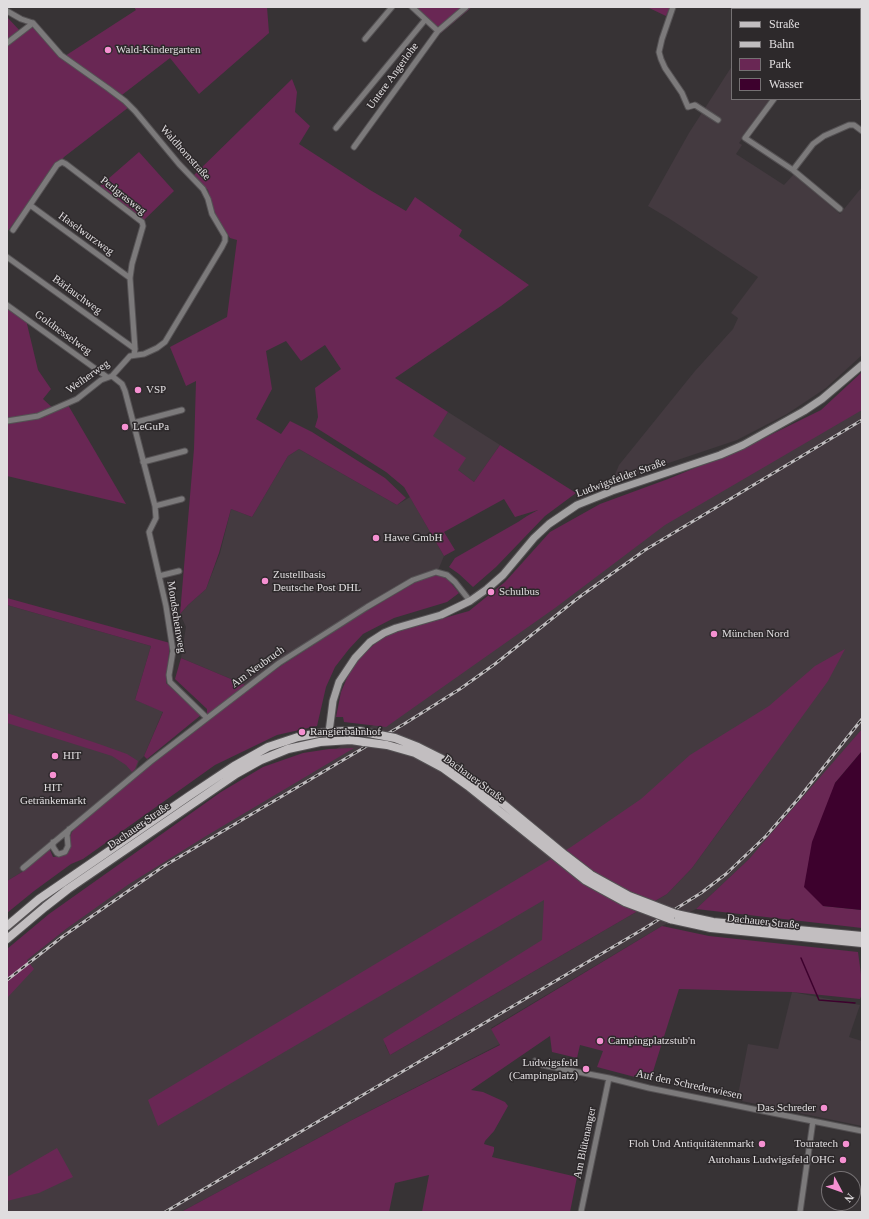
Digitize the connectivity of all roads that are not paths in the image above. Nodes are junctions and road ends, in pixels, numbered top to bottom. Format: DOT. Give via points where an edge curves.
graph roads {
  1 [pos="392,7"];
  2 [pos="412,7"];
  3 [pos="466,7"];
  4 [pos="673,7"];
  5 [pos="7,11"];
  6 [pos="425,20"];
  7 [pos="33,23"];
  8 [pos="438,31"];
  9 [pos="365,38"];
  10 [pos="7,43"];
  11 [pos="773,100"];
  12 [pos="718,120"];
  13 [pos="336,128"];
  14 [pos="862,131"];
  15 [pos="354,147"];
  16 [pos="793,170"];
  17 [pos="30,205"];
  18 [pos="840,209"];
  19 [pos="13,230"];
  20 [pos="7,257"];
  21 [pos="130,278"];
  22 [pos="7,305"];
  23 [pos="133,353"];
  24 [pos="862,365"];
  25 [pos="109,376"];
  26 [pos="182,410"];
  27 [pos="7,420"];
  28 [pos="133,423"];
  29 [pos="185,451"];
  30 [pos="143,462"];
  31 [pos="182,499"];
  32 [pos="155,506"];
  33 [pos="179,571"];
  34 [pos="159,576"];
  35 [pos="470,601"];
  36 [pos="207,718"];
  37 [pos="329,732"];
  38 [pos="330,741"];
  39 [pos="69,829"];
  40 [pos="53,842"];
  41 [pos="23,868"];
  42 [pos="673,917"];
  43 [pos="7,926"];
  44 [pos="774,931"];
  45 [pos="862,936"];
  46 [pos="7,939"];
  47 [pos="862,943"];
  48 [pos="535,1061"];
  49 [pos="610,1078"];
  50 [pos="813,1121"];
  51 [pos="862,1131"];
  52 [pos="581,1212"];
  53 [pos="800,1212"];
  1 -- 9 [label="street"];
  2 -- 6 [label="street"];
  3 -- 8 [label="street, Untere Angerlohe"];
  4 -- 12 [label="street" via="659,52 664,68 688,106 694,105"];
  5 -- 7 [label="street, Waldhornstraße"];
  6 -- 8 [label="street"];
  6 -- 13 [label="street, Untere Angerlohe"];
  7 -- 10 [label="street"];
  7 -- 23 [label="street, Waldhornstraße" via="61,55 135,111 205,192 212,214 225,236 222,247 166,342 144,354"];
  8 -- 15 [label="street, Untere Angerlohe"];
  11 -- 16 [label="street" via="745,138"];
  14 -- 16 [label="street" via="854,125 824,136 813,144"];
  16 -- 18 [label="street"];
  17 -- 19 [label="street"];
  17 -- 21 [label="street, Haselwurzweg"];
  17 -- 21 [label="street, Perlgrasweg" via="57,165 62,162 66,164 142,222"];
  20 -- 23 [label="street, Bärlauchweg"];
  21 -- 23 [label="street, Perlgrasweg"];
  22 -- 25 [label="street, Goldnesselweg"];
  23 -- 25 [label="street, Weiherweg"];
  24 -- 35 [label="street, Ludwigsfelder Straße" via="822,399 743,445 590,499 571,509 549,524 503,575"];
  25 -- 27 [label="street, Weiherweg" via="77,400 38,416"];
  25 -- 28 [label="street, Mondscheinweg" via="122,384"];
  26 -- 28 [label="street"];
  28 -- 30 [label="street, Mondscheinweg"];
  29 -- 30 [label="street"];
  30 -- 32 [label="street, Mondscheinweg"];
  31 -- 32 [label="street"];
  32 -- 34 [label="street, Mondscheinweg" via="156,518 149,532"];
  33 -- 34 [label="street, Mondscheinweg"];
  34 -- 36 [label="street, Mondscheinweg" via="173,651 170,682"];
  35 -- 36 [label="street, Am Neubruch" via="447,575 436,572 413,580 279,662"];
  35 -- 37 [label="street, Ludwigsfelder Straße" via="441,615 384,633 362,650 339,682 333,701"];
  36 -- 39 [label="street, Am Neubruch"];
  37 -- 38 [label="street, Ludwigsfelder Straße"];
  37 -- 42 [label="main road, Dachauer Straße, bridge" via="359,731 395,738 440,758 457,768 591,874"];
  37 -- 43 [label="main road, Dachauer Straße" via="298,737 268,747 234,766 39,899"];
  38 -- 42 [label="main road, Dachauer Straße, bridge" via="351,740 387,745 415,753 443,768 468,786 585,880 625,902"];
  38 -- 46 [label="main road, Dachauer Straße" via="288,749 236,774 74,884"];
  39 -- 40 [label="street, Am Neubruch"];
  39 -- 40 [label="street" via="65,852 57,853"];
  40 -- 41 [label="street, Am Neubruch"];
  42 -- 44 [label="main road, Dachauer Straße" via="711,928"];
  44 -- 45 [label="main road, Dachauer Straße"];
  44 -- 47 [label="main road, Dachauer Straße"];
  48 -- 49 [label="street, Auf den Schrederwiesen" via="542,1065"];
  49 -- 50 [label="street, Auf den Schrederwiesen"];
  49 -- 52 [label="street, Am Blütenanger"];
  50 -- 51 [label="street, Auf den Schrederwiesen"];
  50 -- 53 [label="street"];
}
